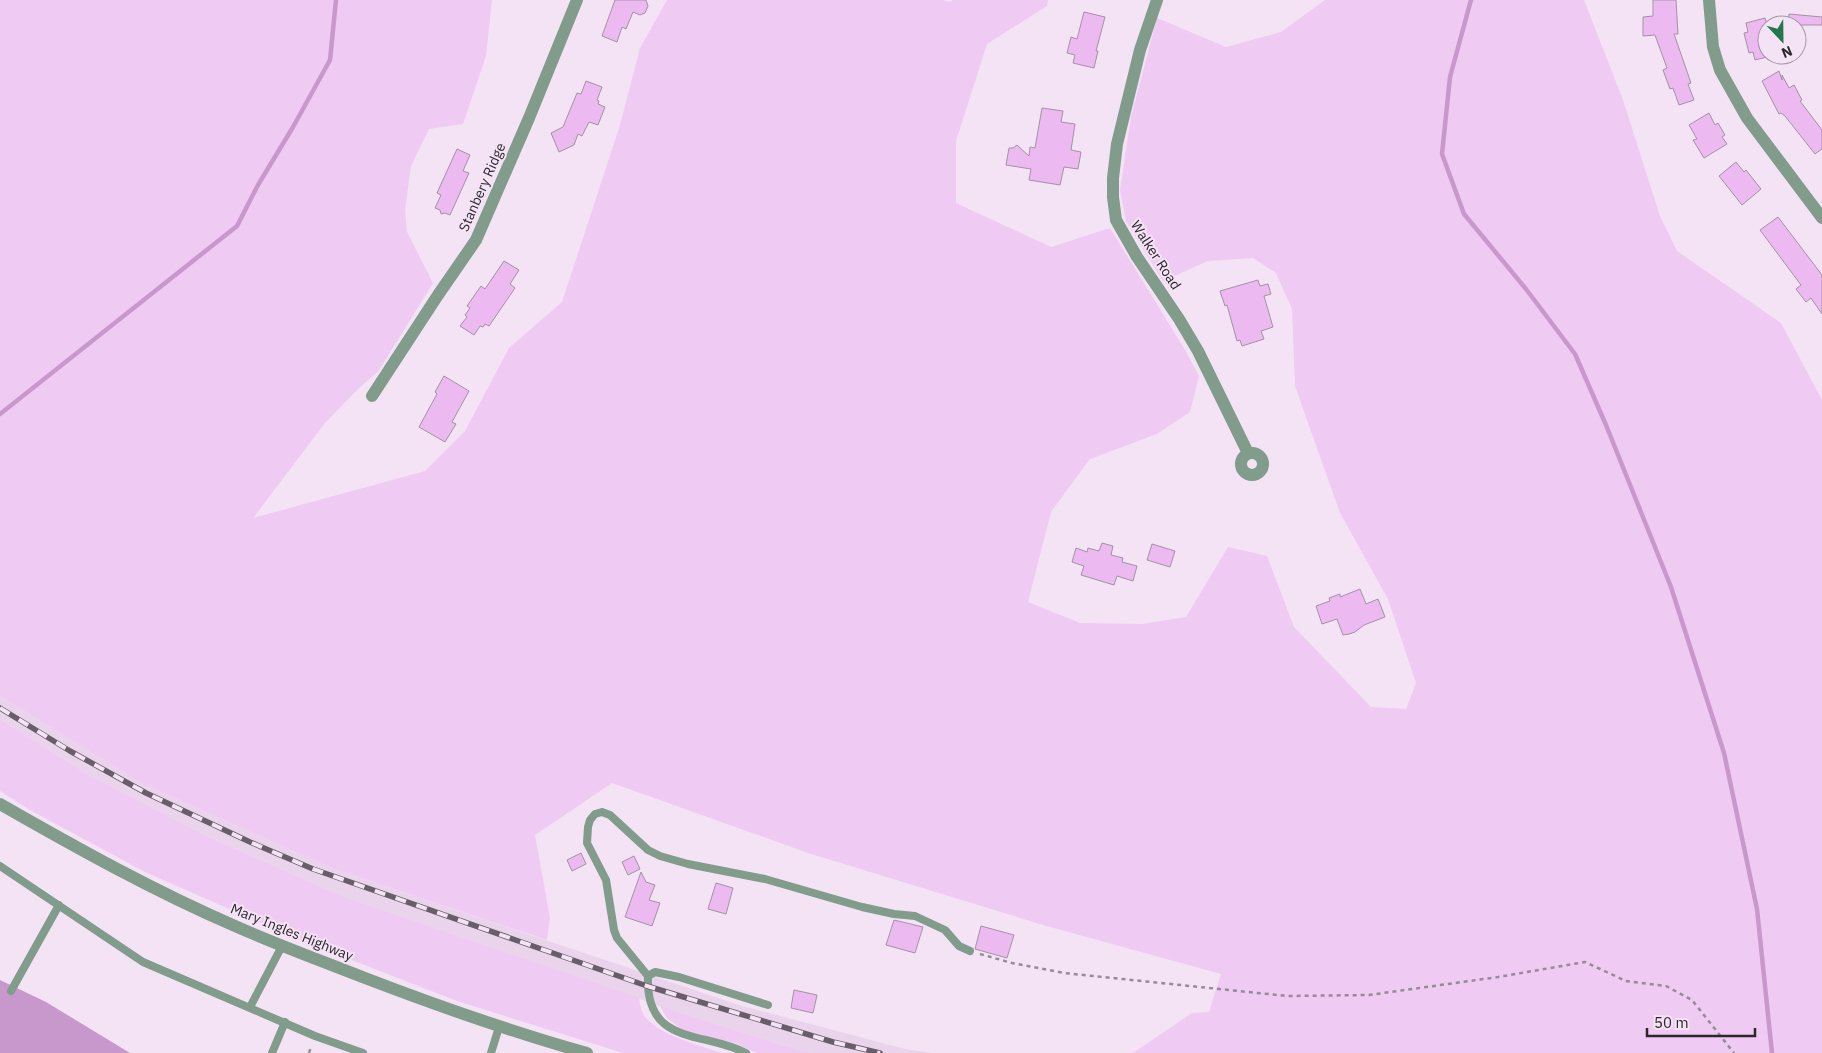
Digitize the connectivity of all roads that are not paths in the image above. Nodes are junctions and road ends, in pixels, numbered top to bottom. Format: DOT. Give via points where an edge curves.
graph roads {
  1 [pos="577,0"];
  2 [pos="1157,0"];
  3 [pos="1709,0"];
  4 [pos="1822,218"];
  5 [pos="372,396"];
  6 [pos="1248,453"];
  7 [pos="0,804"];
  8 [pos="0,809"];
  9 [pos="15,813"];
  10 [pos="0,866"];
  11 [pos="59,905"];
  12 [pos="282,946"];
  13 [pos="970,951"];
  14 [pos="648,976"];
  15 [pos="11,991"];
  16 [pos="768,1006"];
  17 [pos="250,1007"];
  18 [pos="285,1022"];
  19 [pos="499,1026"];
  20 [pos="350,1051"];
  21 [pos="272,1053"];
  22 [pos="363,1053"];
  23 [pos="491,1053"];
  24 [pos="587,1053"];
  25 [pos="746,1053"];
  1 -- 5 [label="street, Stanbery Ridge" via="476,240"];
  2 -- 6 [label="street, Walker Road" via="1140,50 1117,144 1113,178 1116,220 1198,351"];
  3 -- 4 [label="street" via="1713,47 1720,70 1747,118"];
  7 -- 9 [label="street, Mary Ingles Highway"];
  8 -- 9 [label="lane"];
  9 -- 12 [label="street, Mary Ingles Highway" via="165,894"];
  10 -- 11 [label="lane"];
  11 -- 15 [label="lane"];
  11 -- 17 [label="lane" via="143,962"];
  12 -- 17 [label="lane"];
  12 -- 19 [label="street, Mary Ingles Highway"];
  13 -- 14 [label="lane" via="959,946 945,930 916,916 862,907 765,879 660,856 648,850 610,815 595,814 588,827 587,843 606,880 614,930"];
  14 -- 16 [label="lane" via="655,972 679,977"];
  14 -- 25 [label="lane" via="649,1001 666,1027 682,1035"];
  17 -- 18 [label="lane"];
  18 -- 20 [label="lane"];
  18 -- 21 [label="lane"];
  19 -- 23 [label="lane"];
  19 -- 24 [label="street, Mary Ingles Highway"];
  20 -- 22 [label="lane"];
}
